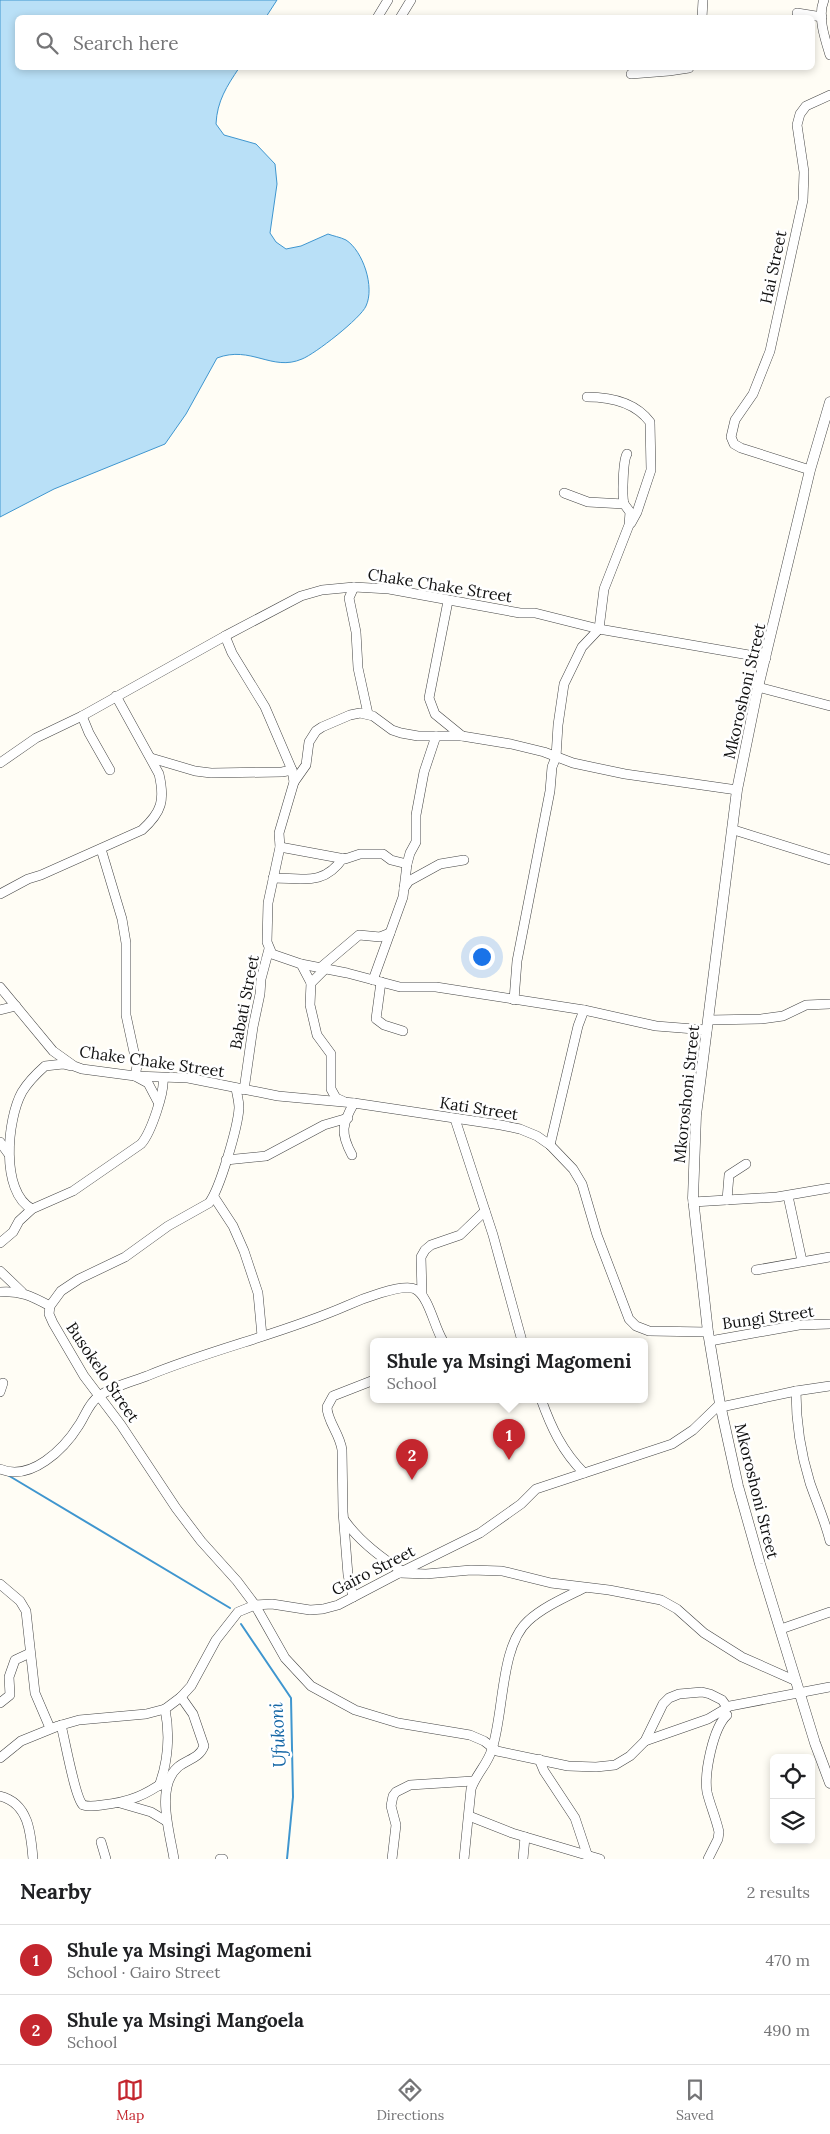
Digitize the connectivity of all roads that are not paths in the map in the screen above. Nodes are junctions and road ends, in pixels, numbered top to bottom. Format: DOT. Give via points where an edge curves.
graph roads {
  1 [pos="388,0"];
  2 [pos="411,0"];
  3 [pos="703,0"];
  4 [pos="820,2"];
  5 [pos="797,13"];
  6 [pos="379,15"];
  7 [pos="402,15"];
  8 [pos="702,15"];
  9 [pos="810,15"];
  10 [pos="815,16"];
  11 [pos="822,17"];
  12 [pos="830,55"];
  13 [pos="676,70"];
  14 [pos="631,74"];
  15 [pos="830,95"];
  16 [pos="587,397"];
  17 [pos="830,402"];
  18 [pos="627,454"];
  19 [pos="810,470"];
  20 [pos="564,493"];
  21 [pos="624,504"];
  22 [pos="629,525"];
  23 [pos="354,587"];
  24 [pos="448,601"];
  25 [pos="599,629"];
  26 [pos="225,636"];
  27 [pos="766,658"];
  28 [pos="758,686"];
  29 [pos="116,696"];
  30 [pos="830,706"];
  31 [pos="368,714"];
  32 [pos="82,716"];
  33 [pos="436,736"];
  34 [pos="462,736"];
  35 [pos="556,757"];
  36 [pos="152,758"];
  37 [pos="0,763"];
  38 [pos="110,770"];
  39 [pos="292,770"];
  40 [pos="294,782"];
  41 [pos="738,790"];
  42 [pos="734,830"];
  43 [pos="280,847"];
  44 [pos="100,849"];
  45 [pos="343,858"];
  46 [pos="464,860"];
  47 [pos="830,860"];
  48 [pos="407,864"];
  49 [pos="273,878"];
  50 [pos="404,888"];
  51 [pos="0,894"];
  52 [pos="390,933"];
  53 [pos="269,949"];
  54 [pos="301,964"];
  55 [pos="322,968"];
  56 [pos="377,981"];
  57 [pos="310,983"];
  58 [pos="0,988"];
  59 [pos="0,998"];
  60 [pos="514,1000"];
  61 [pos="830,1004"];
  62 [pos="16,1006"];
  63 [pos="0,1010"];
  64 [pos="584,1010"];
  65 [pos="708,1025"];
  66 [pos="403,1031"];
  67 [pos="74,1066"];
  68 [pos="135,1076"];
  69 [pos="163,1078"];
  70 [pos="240,1089"];
  71 [pos="158,1102"];
  72 [pos="344,1102"];
  73 [pos="354,1103"];
  74 [pos="348,1118"];
  75 [pos="455,1119"];
  76 [pos="0,1142"];
  77 [pos="550,1144"];
  78 [pos="8,1153"];
  79 [pos="352,1155"];
  80 [pos="226,1160"];
  81 [pos="746,1164"];
  82 [pos="830,1188"];
  83 [pos="788,1196"];
  84 [pos="214,1197"];
  85 [pos="727,1200"];
  86 [pos="693,1202"];
  87 [pos="32,1209"];
  88 [pos="485,1210"];
  89 [pos="0,1243"];
  90 [pos="830,1257"];
  91 [pos="802,1261"];
  92 [pos="756,1270"];
  93 [pos="0,1271"];
  94 [pos="0,1292"];
  95 [pos="22,1293"];
  96 [pos="422,1294"];
  97 [pos="50,1306"];
  98 [pos="830,1324"];
  99 [pos="262,1336"];
  100 [pos="709,1337"];
  101 [pos="441,1338"];
  102 [pos="521,1338"];
  103 [pos="370,1382"];
  104 [pos="830,1386"];
  105 [pos="796,1391"];
  106 [pos="100,1395"];
  107 [pos="543,1403"];
  108 [pos="720,1406"];
  109 [pos="0,1469"];
  110 [pos="584,1473"];
  111 [pos="344,1521"];
  112 [pos="830,1541"];
  113 [pos="401,1572"];
  114 [pos="0,1584"];
  115 [pos="584,1588"];
  116 [pos="353,1597"];
  117 [pos="255,1604"];
  118 [pos="830,1612"];
  119 [pos="781,1628"];
  120 [pos="30,1653"];
  121 [pos="796,1680"];
  122 [pos="830,1687"];
  123 [pos="799,1692"];
  124 [pos="181,1697"];
  125 [pos="0,1703"];
  126 [pos="165,1709"];
  127 [pos="727,1711"];
  128 [pos="61,1725"];
  129 [pos="50,1728"];
  130 [pos="646,1741"];
  131 [pos="493,1748"];
  132 [pos="0,1758"];
  133 [pos="539,1759"];
  134 [pos="168,1779"];
  135 [pos="473,1781"];
  136 [pos="830,1783"];
  137 [pos="158,1786"];
  138 [pos="0,1796"];
  139 [pos="118,1803"];
  140 [pos="469,1816"];
  141 [pos="166,1821"];
  142 [pos="525,1837"];
  143 [pos="101,1842"];
  144 [pos="587,1854"];
  145 [pos="34,1859"];
  146 [pos="106,1859"];
  147 [pos="174,1859"];
  148 [pos="392,1859"];
  149 [pos="464,1859"];
  150 [pos="522,1859"];
  151 [pos="600,1859"];
  152 [pos="708,1859"];
  1 -- 6 [label="street"];
  2 -- 7 [label="street"];
  3 -- 8 [label="street"];
  4 -- 11 [label="street"];
  5 -- 9 [label="street"];
  10 -- 11 [label="street"];
  11 -- 12 [label="street"];
  13 -- 14 [label="street"];
  15 -- 19 [label="street, Hai Street" via="806,106 800,114 797,125 804,172 803,200 770,350 760,380 732,430 732,442 741,448"];
  16 -- 22 [label="street" via="608,398 629,405 650,422 651,470 637,512"];
  17 -- 19 [label="street, Mkoroshoni Street"];
  18 -- 21 [label="street" via="623,466"];
  19 -- 27 [label="street, Mkoroshoni Street"];
  20 -- 21 [label="street" via="588,502"];
  21 -- 22 [label="street" via="629,510"];
  22 -- 25 [label="street" via="604,589"];
  23 -- 24 [label="street, Chake Chake Street" via="389,588"];
  23 -- 26 [label="street, Chake Chake Street" via="301,596"];
  23 -- 31 [label="street" via="349,598"];
  24 -- 25 [label="street, Chake Chake Street" via="535,613"];
  24 -- 34 [label="street" via="429,698 436,714"];
  25 -- 27 [label="street, Chake Chake Street"];
  25 -- 35 [label="street" via="582,647 564,684"];
  26 -- 29 [label="street, Chake Chake Street"];
  26 -- 39 [label="street" via="265,707"];
  27 -- 28 [label="street, Mkoroshoni Street"];
  28 -- 30 [label="street"];
  28 -- 41 [label="street, Mkoroshoni Street"];
  29 -- 32 [label="street, Chake Chake Street"];
  29 -- 36 [label="street"];
  31 -- 33 [label="street" via="392,730"];
  31 -- 40 [label="street" via="350,715 316,732 309,742 306,765"];
  32 -- 37 [label="street, Chake Chake Street" via="36,738"];
  32 -- 38 [label="street"];
  33 -- 34 [label="street"];
  33 -- 48 [label="street" via="418,803 416,842"];
  34 -- 35 [label="street" via="524,746"];
  35 -- 41 [label="street" via="654,780"];
  35 -- 60 [label="street" via="517,961"];
  36 -- 39 [label="street" via="211,773"];
  36 -- 44 [label="street" via="162,787 159,811 142,830"];
  39 -- 40 [label="street"];
  40 -- 43 [label="street, Babati Street" via="279,834"];
  41 -- 42 [label="street, Mkoroshoni Street"];
  42 -- 47 [label="street"];
  42 -- 65 [label="street, Mkoroshoni Street"];
  43 -- 45 [label="street"];
  43 -- 49 [label="street, Babati Street"];
  44 -- 51 [label="street"];
  44 -- 68 [label="street" via="125,938 126,1015 137,1066"];
  45 -- 48 [label="street" via="383,854"];
  45 -- 49 [label="street" via="334,871 323,877"];
  46 -- 50 [label="street" via="440,864 409,881"];
  48 -- 50 [label="street"];
  49 -- 53 [label="street, Babati Street" via="268,903"];
  50 -- 52 [label="street"];
  52 -- 55 [label="street" via="378,937 359,935"];
  52 -- 56 [label="street"];
  53 -- 54 [label="street" via="275,956"];
  53 -- 70 [label="street, Babati Street"];
  54 -- 55 [label="street"];
  54 -- 57 [label="street"];
  55 -- 56 [label="street"];
  55 -- 57 [label="street"];
  56 -- 60 [label="street" via="400,987 436,987"];
  56 -- 66 [label="street" via="376,1019"];
  57 -- 72 [label="street" via="310,1005 317,1035 331,1054 331,1089 336,1098"];
  58 -- 59 [label="street"];
  58 -- 62 [label="street, Chake Chake Street"];
  60 -- 64 [label="street"];
  61 -- 65 [label="street" via="806,1005 783,1016"];
  62 -- 63 [label="street"];
  62 -- 67 [label="street, Chake Chake Street" via="53,1051"];
  64 -- 65 [label="street" via="656,1026"];
  64 -- 77 [label="street"];
  65 -- 86 [label="street, Mkoroshoni Street" via="696,1115"];
  67 -- 68 [label="street, Chake Chake Street"];
  67 -- 78 [label="street" via="48,1064 29,1082 13,1115"];
  68 -- 69 [label="street, Chake Chake Street"];
  68 -- 71 [label="street" via="148,1084"];
  69 -- 70 [label="street, Chake Chake Street" via="188,1078"];
  69 -- 71 [label="street" via="164,1088"];
  70 -- 72 [label="street, Kati Street"];
  70 -- 80 [label="street"];
  71 -- 87 [label="street" via="149,1134 137,1148 73,1191"];
  72 -- 73 [label="street, Kati Street"];
  73 -- 74 [label="street"];
  73 -- 75 [label="street, Kati Street"];
  74 -- 79 [label="street" via="343,1138"];
  74 -- 80 [label="street" via="324,1125 266,1156"];
  75 -- 77 [label="street, Kati Street" via="520,1129"];
  75 -- 88 [label="street"];
  76 -- 78 [label="street"];
  77 -- 100 [label="street, Kati Street" via="582,1184 597,1236 629,1319 649,1332"];
  78 -- 87 [label="street" via="16,1190"];
  80 -- 84 [label="street"];
  81 -- 85 [label="street" via="729,1175"];
  82 -- 83 [label="street"];
  83 -- 85 [label="street"];
  83 -- 91 [label="street"];
  84 -- 97 [label="street" via="206,1206 168,1226 125,1257 79,1279 61,1291"];
  84 -- 99 [label="street" via="233,1226 244,1251 258,1293"];
  85 -- 86 [label="street"];
  86 -- 100 [label="street, Mkoroshoni Street"];
  87 -- 89 [label="street"];
  88 -- 96 [label="street" via="460,1235 424,1250 421,1257"];
  88 -- 102 [label="street"];
  90 -- 91 [label="street"];
  91 -- 92 [label="street"];
  93 -- 95 [label="street"];
  94 -- 95 [label="street" via="12,1290"];
  95 -- 97 [label="street"];
  96 -- 99 [label="street" via="412,1288 395,1290 361,1299 323,1316"];
  96 -- 101 [label="street"];
  97 -- 106 [label="street, Busokelo Street" via="51,1319 84,1376"];
  98 -- 100 [label="street, Bungi Street"];
  99 -- 106 [label="street" via="163,1369"];
  100 -- 108 [label="street, Mkoroshoni Street"];
  103 -- 111 [label="street" via="333,1396 327,1407 341,1445"];
  104 -- 105 [label="street"];
  105 -- 108 [label="street"];
  105 -- 112 [label="street" via="797,1414 810,1481 825,1518"];
  106 -- 109 [label="street" via="56,1452 27,1471"];
  106 -- 117 [label="street, Busokelo Street" via="176,1508"];
  107 -- 110 [label="street" via="563,1449"];
  108 -- 110 [label="street, Gairo Street" via="672,1444"];
  108 -- 119 [label="street, Mkoroshoni Street" via="738,1486"];
  110 -- 113 [label="street, Gairo Street" via="536,1489 521,1504 480,1533"];
  111 -- 113 [label="street" via="359,1539"];
  111 -- 116 [label="street"];
  113 -- 115 [label="street" via="502,1571"];
  113 -- 116 [label="street, Gairo Street"];
  114 -- 120 [label="street" via="24,1606"];
  115 -- 121 [label="street" via="661,1600 742,1657"];
  115 -- 131 [label="street" via="528,1620 519,1631 508,1662"];
  116 -- 117 [label="street, Gairo Street" via="323,1609"];
  117 -- 124 [label="street" via="238,1612 216,1640 191,1686"];
  117 -- 131 [label="street, Busokelo Street" via="285,1658 311,1686 354,1710 398,1723 470,1736"];
  118 -- 119 [label="street"];
  119 -- 121 [label="street, Mkoroshoni Street"];
  120 -- 125 [label="street" via="15,1660 9,1677 10,1695"];
  120 -- 129 [label="street" via="35,1693"];
  121 -- 123 [label="street, Mkoroshoni Street"];
  122 -- 123 [label="street"];
  123 -- 127 [label="street"];
  123 -- 136 [label="street, Mkoroshoni Street"];
  124 -- 126 [label="street"];
  124 -- 134 [label="street" via="193,1714 204,1746 198,1756 180,1765"];
  126 -- 128 [label="street"];
  126 -- 137 [label="street" via="169,1734"];
  127 -- 130 [label="street"];
  127 -- 130 [label="street" via="722,1700 710,1694 679,1694 663,1704"];
  127 -- 152 [label="street" via="714,1737 707,1778 707,1791 719,1832"];
  128 -- 129 [label="street"];
  128 -- 139 [label="street" via="81,1804"];
  129 -- 132 [label="street" via="21,1741"];
  130 -- 133 [label="street, Busokelo Street" via="615,1765 568,1766"];
  131 -- 133 [label="street, Busokelo Street"];
  131 -- 135 [label="street"];
  133 -- 144 [label="street" via="575,1818"];
  134 -- 137 [label="street"];
  134 -- 141 [label="street"];
  135 -- 140 [label="street"];
  135 -- 148 [label="street" via="410,1785 396,1792 392,1806 396,1825"];
  137 -- 139 [label="street" via="144,1795"];
  138 -- 145 [label="street" via="12,1800 24,1813"];
  139 -- 141 [label="street" via="155,1813"];
  140 -- 142 [label="street"];
  140 -- 149 [label="street"];
  141 -- 147 [label="street"];
  142 -- 144 [label="street"];
  142 -- 150 [label="street"];
  143 -- 146 [label="street"];
  144 -- 151 [label="street"];
}
